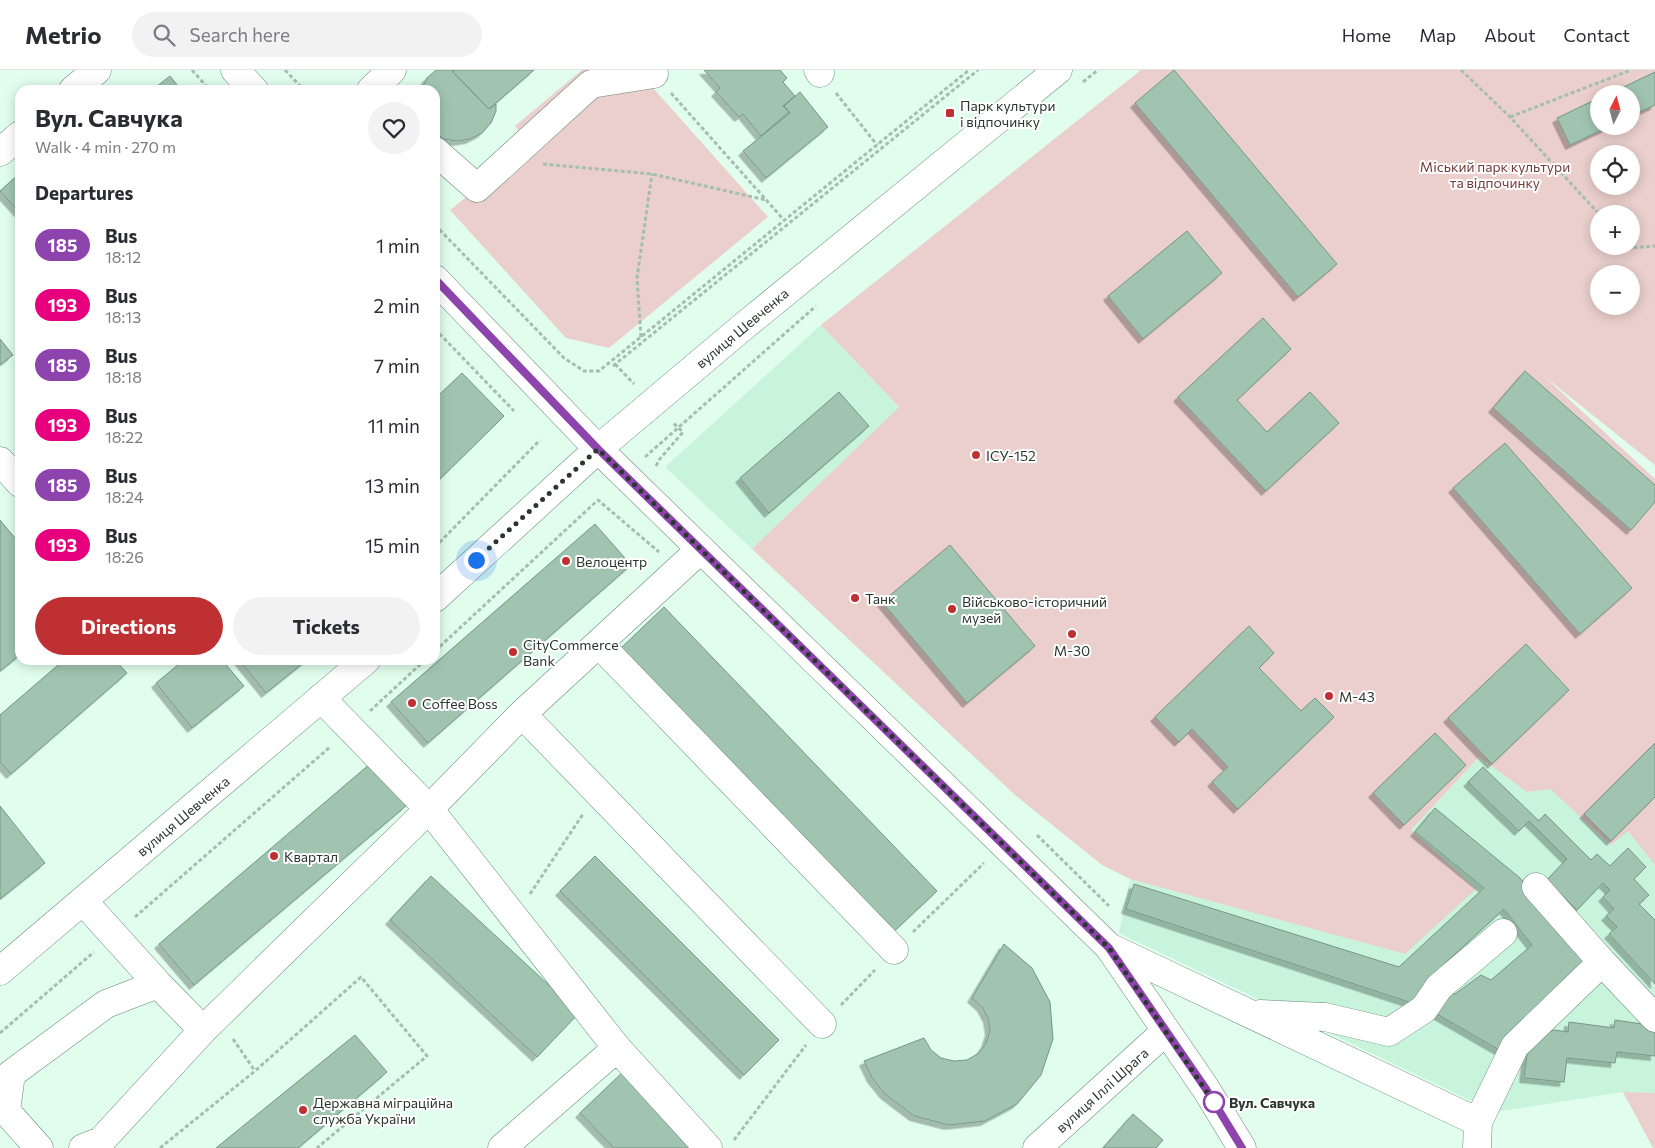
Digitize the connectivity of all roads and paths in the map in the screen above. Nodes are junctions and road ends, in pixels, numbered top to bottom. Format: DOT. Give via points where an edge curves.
graph roads {
  1 [pos="97,70"];
  2 [pos="192,70"];
  3 [pos="235,70"];
  4 [pos="284,70"];
  5 [pos="392,70"];
  6 [pos="969,70"];
  7 [pos="978,70"];
  8 [pos="1058,70"];
  9 [pos="1460,70"];
  10 [pos="1631,70"];
  11 [pos="819,71"];
  12 [pos="654,74"];
  13 [pos="79,85"];
  14 [pos="206,85"];
  15 [pos="249,85"];
  16 [pos="299,85"];
  17 [pos="376,85"];
  18 [pos="1510,117"];
  19 [pos="15,139"];
  20 [pos="877,145"];
  21 [pos="0,152"];
  22 [pos="440,155"];
  23 [pos="508,160"];
  24 [pos="652,174"];
  25 [pos="766,200"];
  26 [pos="1591,205"];
  27 [pos="784,220"];
  28 [pos="440,230"];
  29 [pos="1655,246"];
  30 [pos="1640,247"];
  31 [pos="440,284"];
  32 [pos="823,299"];
  33 [pos="440,334"];
  34 [pos="641,337"];
  35 [pos="613,366"];
  36 [pos="514,411"];
  37 [pos="540,440"];
  38 [pos="598,449"];
  39 [pos="645,457"];
  40 [pos="0,461"];
  41 [pos="15,478"];
  42 [pos="440,542"];
  43 [pos="701,549"];
  44 [pos="679,570"];
  45 [pos="440,593"];
  46 [pos="599,644"];
  47 [pos="440,646"];
  48 [pos="360,665"];
  49 [pos="420,665"];
  50 [pos="321,698"];
  51 [pos="522,714"];
  52 [pos="351,728"];
  53 [pos="597,793"];
  54 [pos="429,809"];
  55 [pos="1536,887"];
  56 [pos="83,901"];
  57 [pos="514,918"];
  58 [pos="1503,932"];
  59 [pos="114,935"];
  60 [pos="1109,948"];
  61 [pos="894,950"];
  62 [pos="1602,962"];
  63 [pos="0,972"];
  64 [pos="158,984"];
  65 [pos="1248,1014"];
  66 [pos="1655,1018"];
  67 [pos="210,1023"];
  68 [pos="822,1024"];
  69 [pos="1166,1032"];
  70 [pos="0,1033"];
  71 [pos="617,1048"];
  72 [pos="255,1071"];
  73 [pos="1477,1135"];
  74 [pos="733,1140"];
  75 [pos="39,1148"];
  76 [pos="83,1148"];
  77 [pos="160,1148"];
  78 [pos="316,1148"];
  79 [pos="502,1148"];
  80 [pos="708,1148"];
  81 [pos="1037,1148"];
  82 [pos="1242,1148"];
  1 -- 13 [label="main road"];
  2 -- 14 [label="path"];
  3 -- 15 [label="main road"];
  4 -- 16 [label="path"];
  5 -- 17 [label="main road"];
  6 -- 20 [label="path"];
  7 -- 35 [label="path"];
  8 -- 38 [label="main road, вулиця Шевченка"];
  9 -- 18 [label="path"];
  10 -- 18 [label="path"];
  11 -- 20 [label="path"];
  12 -- 23 [label="main road" via="591,84"];
  12 -- 25 [label="path"];
  18 -- 26 [label="path"];
  19 -- 21 [label="main road"];
  20 -- 27 [label="path"];
  22 -- 23 [label="main road" via="477,188"];
  23 -- 24 [label="path"];
  24 -- 25 [label="path"];
  24 -- 34 [label="path" via="637,278"];
  25 -- 27 [label="path"];
  27 -- 34 [label="path"];
  28 -- 34 [label="path" via="564,358 584,370 599,371"];
  29 -- 30 [label="path"];
  31 -- 38 [label="main road"];
  32 -- 39 [label="path"];
  33 -- 36 [label="path"];
  37 -- 42 [label="path"];
  38 -- 43 [label="main road"];
  38 -- 45 [label="main road, вулиця Шевченка"];
  40 -- 41 [label="main road"];
  43 -- 44 [label="main road"];
  43 -- 60 [label="main road"];
  44 -- 46 [label="main road"];
  44 -- 47 [label="path" via="598,500"];
  46 -- 51 [label="main road"];
  46 -- 61 [label="main road"];
  48 -- 50 [label="main road, вулиця Шевченка"];
  49 -- 52 [label="path"];
  50 -- 52 [label="main road"];
  50 -- 56 [label="main road, вулиця Шевченка"];
  51 -- 53 [label="main road"];
  51 -- 54 [label="main road"];
  52 -- 54 [label="main road"];
  52 -- 59 [label="path"];
  53 -- 57 [label="path"];
  53 -- 68 [label="main road"];
  54 -- 57 [label="main road"];
  54 -- 67 [label="main road"];
  55 -- 62 [label="main road"];
  56 -- 59 [label="main road"];
  56 -- 63 [label="main road, вулиця Шевченка"];
  57 -- 71 [label="main road"];
  58 -- 65 [label="main road" via="1439,987 1424,1008 1389,1032 1325,1016"];
  59 -- 64 [label="main road"];
  59 -- 70 [label="path"];
  60 -- 65 [label="main road"];
  60 -- 69 [label="main road"];
  62 -- 66 [label="main road"];
  62 -- 73 [label="main road" via="1515,1046"];
  64 -- 67 [label="main road"];
  64 -- 75 [label="main road" via="106,1004 11,1074 6,1112"];
  65 -- 73 [label="main road"];
  67 -- 72 [label="path"];
  67 -- 76 [label="main road" via="101,1141"];
  68 -- 74 [label="path"];
  69 -- 81 [label="main road, вулиця Іллі Шрага"];
  69 -- 82 [label="main road"];
  71 -- 79 [label="main road"];
  71 -- 80 [label="main road"];
  72 -- 77 [label="path"];
  72 -- 78 [label="path" via="361,978 426,1056"];
}
